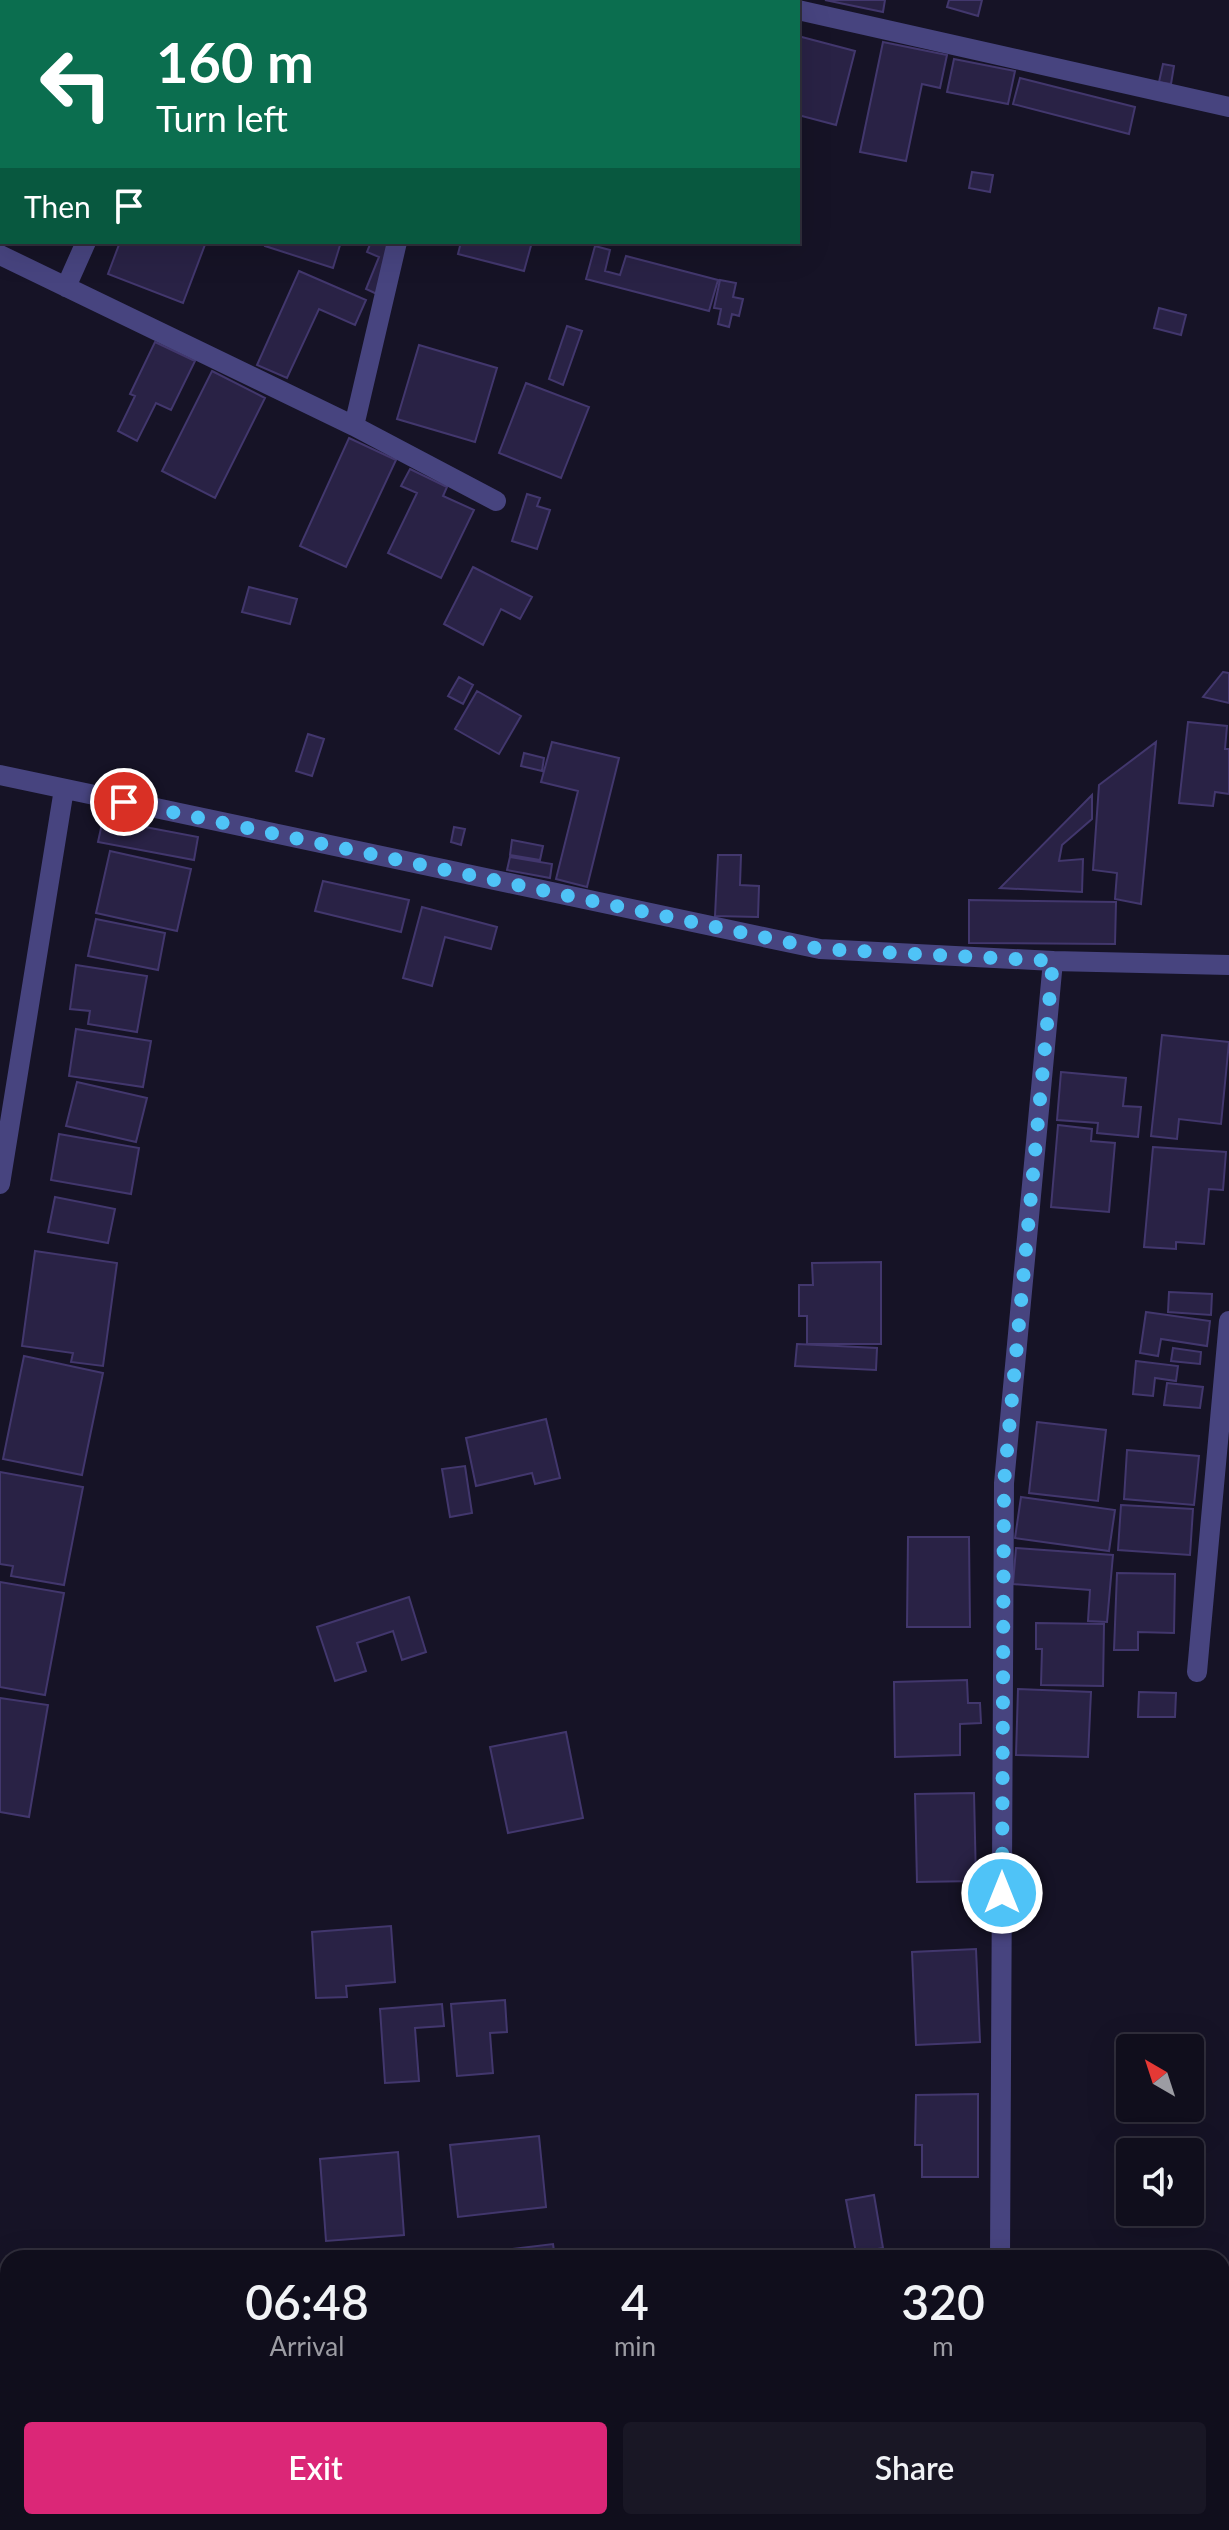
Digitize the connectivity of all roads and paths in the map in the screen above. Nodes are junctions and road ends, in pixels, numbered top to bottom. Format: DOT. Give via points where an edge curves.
graph roads {
  1 [pos="800,10"];
  2 [pos="1229,107"];
  3 [pos="85,244"];
  4 [pos="397,244"];
  5 [pos="0,255"];
  6 [pos="66,287"];
  7 [pos="354,426"];
  8 [pos="496,501"];
  9 [pos="0,775"];
  10 [pos="64,789"];
  11 [pos="1053,961"];
  12 [pos="1229,965"];
  13 [pos="0,1184"];
  14 [pos="1229,1321"];
  15 [pos="1197,1672"];
  16 [pos="1000,2250"];
  1 -- 2 [label="street"];
  3 -- 6 [label="street"];
  4 -- 7 [label="street"];
  5 -- 6 [label="street"];
  6 -- 7 [label="street"];
  7 -- 8 [label="street"];
  9 -- 10 [label="street"];
  10 -- 11 [label="street" via="820,949"];
  10 -- 13 [label="street"];
  11 -- 12 [label="street"];
  11 -- 16 [label="street" via="1004,1483"];
  14 -- 15 [label="street"];
}
